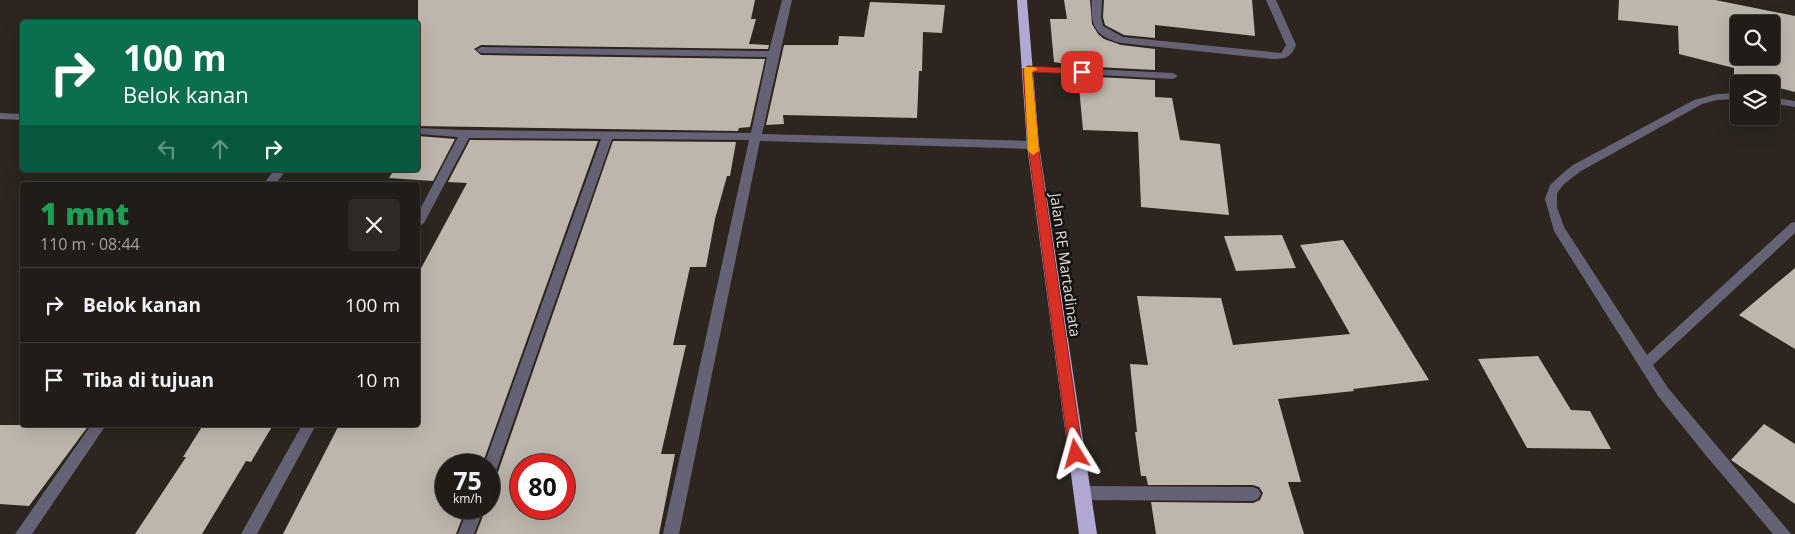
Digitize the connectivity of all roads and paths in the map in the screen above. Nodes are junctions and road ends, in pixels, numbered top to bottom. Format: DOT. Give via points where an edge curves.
graph roads {
  1 [pos="787,0"];
  2 [pos="1022,0"];
  3 [pos="1096,0"];
  4 [pos="1271,0"];
  5 [pos="481,50"];
  6 [pos="773,54"];
  7 [pos="1028,69"];
  8 [pos="1173,76"];
  9 [pos="1730,96"];
  10 [pos="1780,102"];
  11 [pos="1795,104"];
  12 [pos="0,116"];
  13 [pos="20,117"];
  14 [pos="420,131"];
  15 [pos="465,134"];
  16 [pos="608,136"];
  17 [pos="756,137"];
  18 [pos="1033,145"];
  19 [pos="420,219"];
  20 [pos="1795,226"];
  21 [pos="1646,364"];
  22 [pos="98,427"];
  23 [pos="308,427"];
  24 [pos="495,454"];
  25 [pos="1082,493"];
  26 [pos="1253,494"];
  27 [pos="472,519"];
  28 [pos="23,534"];
  29 [pos="249,534"];
  30 [pos="466,534"];
  31 [pos="671,534"];
  32 [pos="1088,534"];
  33 [pos="1783,534"];
  1 -- 6 [label="street"];
  2 -- 7 [label="highway, Jalan RE Martadinata"];
  3 -- 4 [label="street" via="1095,21 1099,28 1121,40 1284,56 1291,45"];
  5 -- 6 [label="street"];
  6 -- 17 [label="street"];
  7 -- 8 [label="street"];
  7 -- 18 [label="highway, Jalan RE Martadinata"];
  9 -- 21 [label="street" via="1698,102 1577,168 1551,192 1550,205 1558,228"];
  10 -- 11 [label="street"];
  12 -- 13 [label="street"];
  14 -- 15 [label="street"];
  15 -- 16 [label="street"];
  15 -- 19 [label="street"];
  16 -- 17 [label="street"];
  16 -- 24 [label="street"];
  17 -- 18 [label="street"];
  17 -- 31 [label="street"];
  18 -- 25 [label="highway, Jalan RE Martadinata"];
  20 -- 21 [label="street"];
  21 -- 33 [label="street" via="1663,392"];
  22 -- 28 [label="street"];
  23 -- 29 [label="street"];
  25 -- 26 [label="street"];
  25 -- 32 [label="highway, Jalan RE Martadinata"];
  27 -- 30 [label="street"];
}
